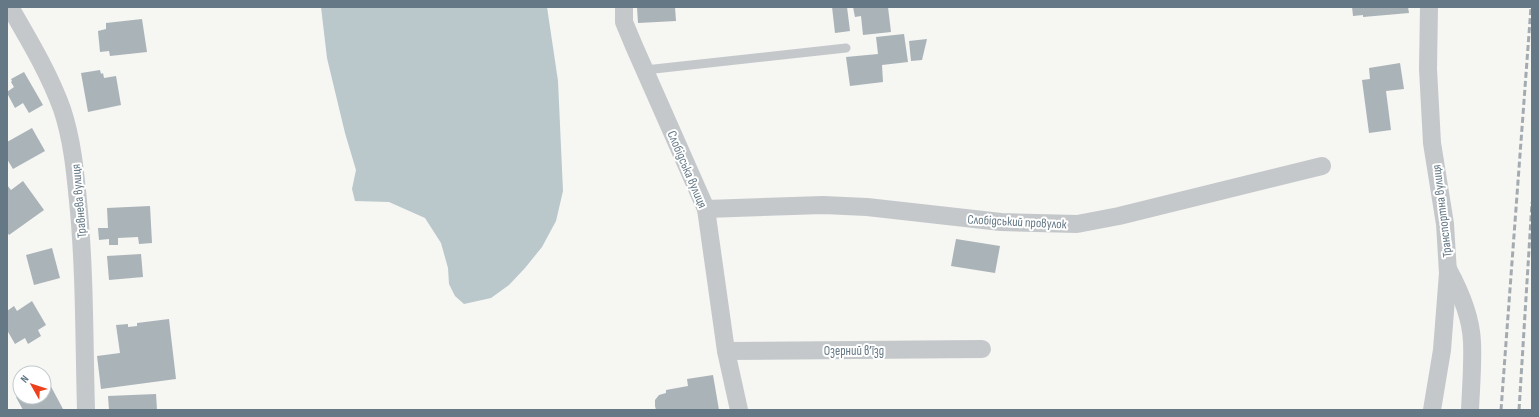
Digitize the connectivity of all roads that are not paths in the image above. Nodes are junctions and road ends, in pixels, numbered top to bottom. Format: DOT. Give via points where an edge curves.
graph roads {
  1 [pos="10,7"];
  2 [pos="624,7"];
  3 [pos="1429,7"];
  4 [pos="846,48"];
  5 [pos="645,70"];
  6 [pos="1322,166"];
  7 [pos="706,209"];
  8 [pos="1447,266"];
  9 [pos="982,349"];
  10 [pos="726,351"];
  11 [pos="86,410"];
  12 [pos="739,410"];
  13 [pos="1432,410"];
  14 [pos="1470,410"];
  1 -- 11 [label="street, Травнева вулиця" via="44,65 54,88 74,158 82,236"];
  2 -- 5 [label="street, Слобідська вулиця" via="624,22"];
  3 -- 8 [label="street, Транспортна вулиця" via="1428,69 1432,143 1445,224"];
  4 -- 5 [label="lane"];
  5 -- 7 [label="street, Слобідська вулиця"];
  6 -- 7 [label="street, Слобідський провулок" via="1077,224 1001,222 867,207 823,205"];
  7 -- 10 [label="street, Слобідська вулиця"];
  8 -- 13 [label="street" via="1442,350"];
  8 -- 14 [label="street, Транспортна вулиця" via="1460,293 1472,341"];
  9 -- 10 [label="street, Озерний в’їзд"];
  10 -- 12 [label="street, Слобідська вулиця"];
}
